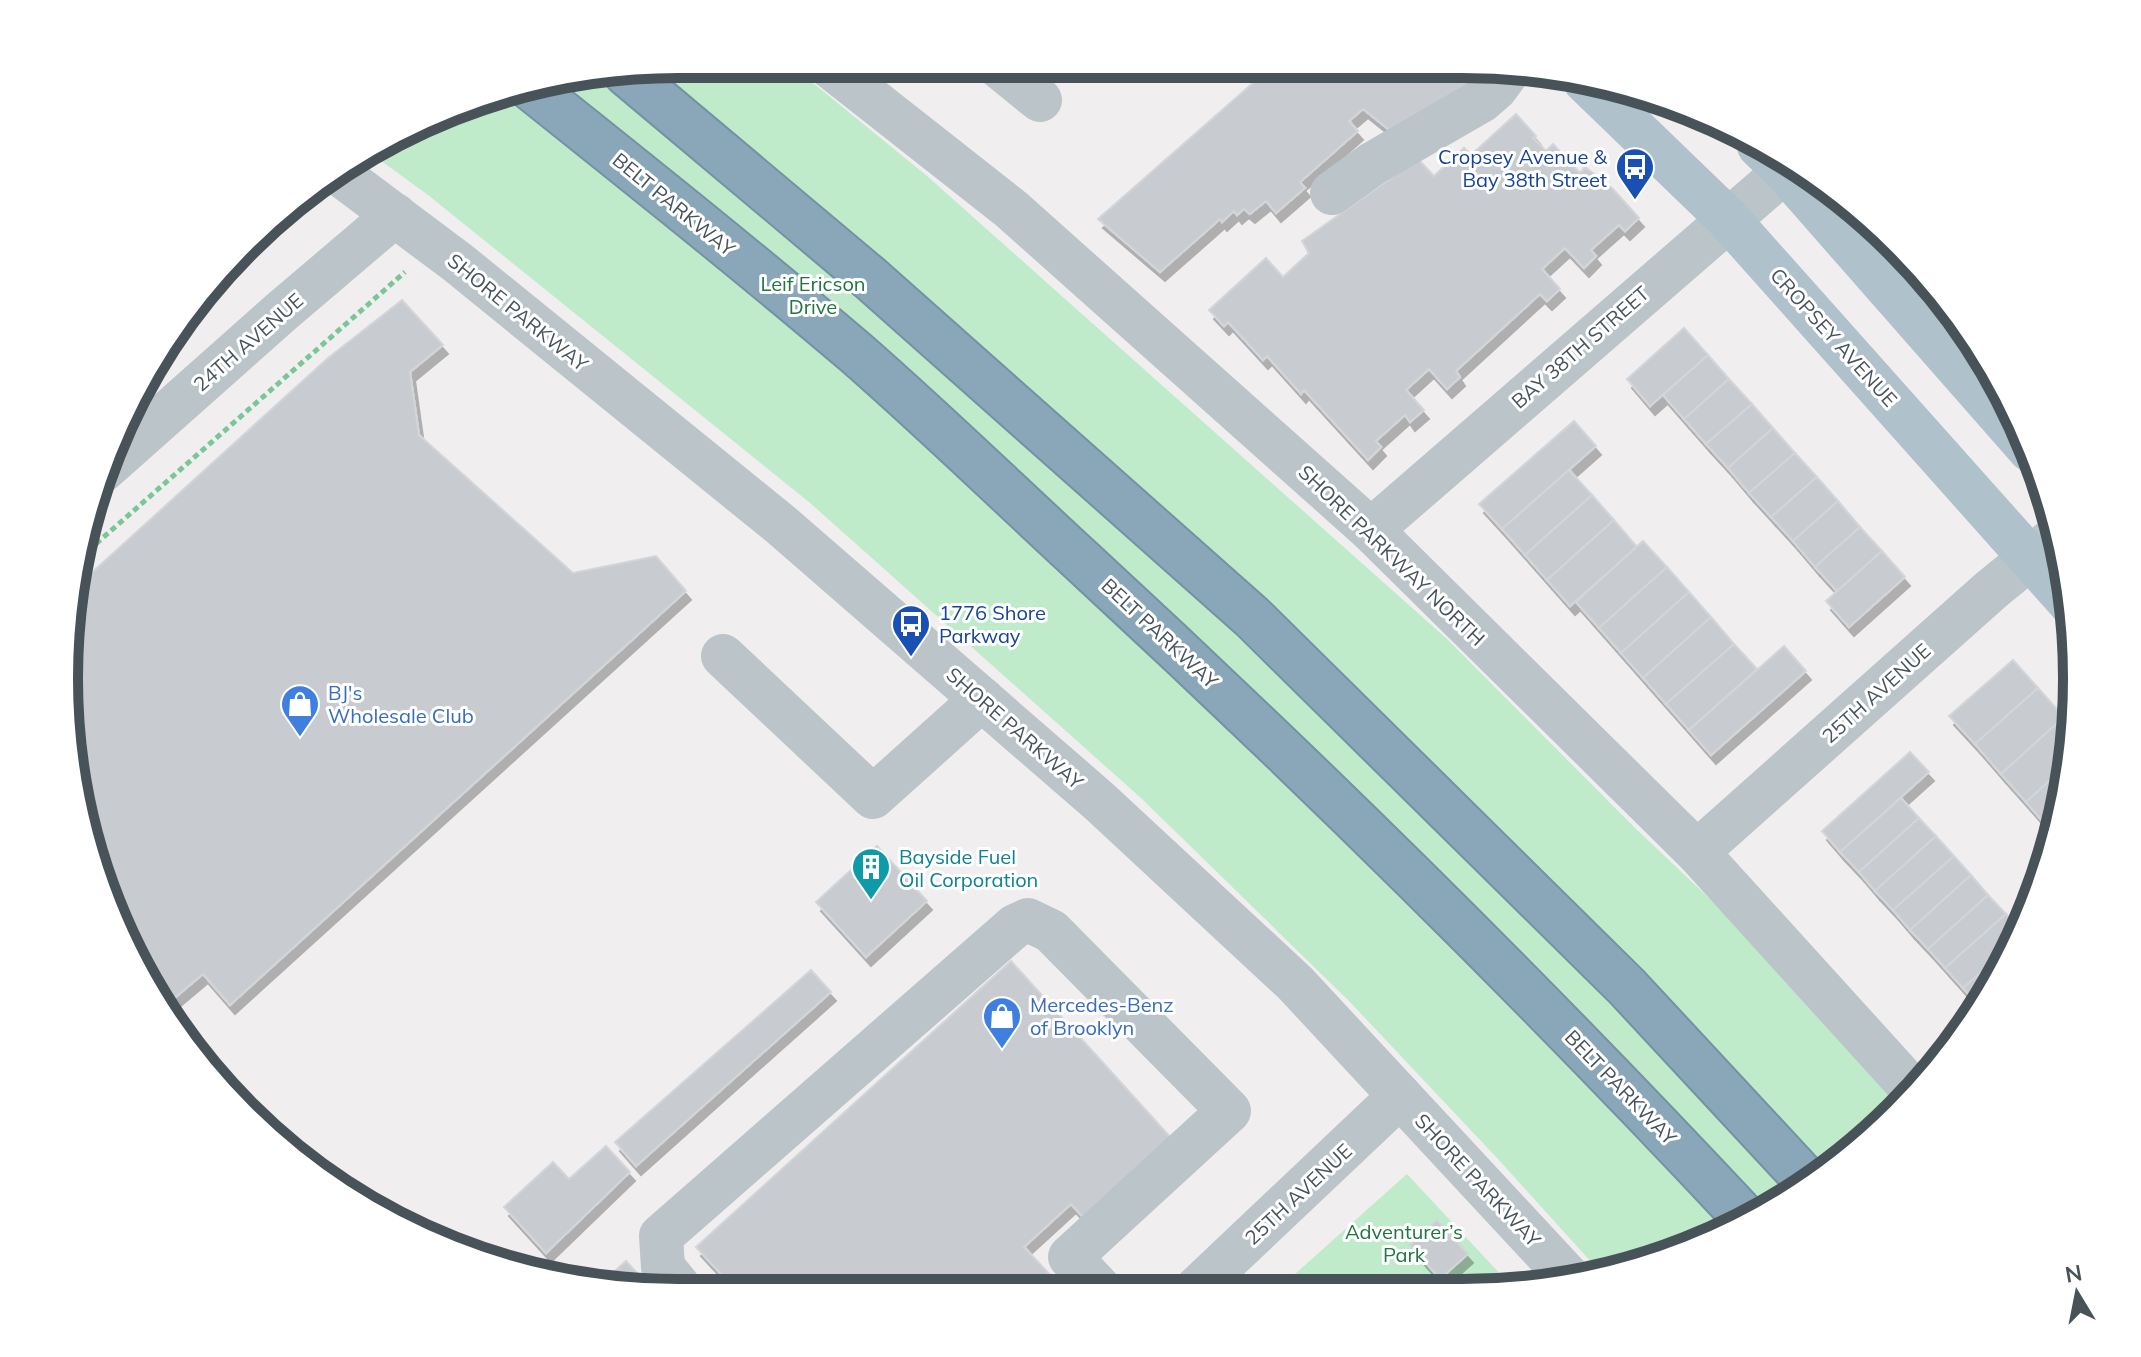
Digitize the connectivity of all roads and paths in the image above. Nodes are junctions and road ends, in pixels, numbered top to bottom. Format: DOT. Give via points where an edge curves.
graph roads {
  1 [pos="845,78"];
  2 [pos="1013,78"];
  3 [pos="1503,79"];
  4 [pos="634,80"];
  5 [pos="1598,94"];
  6 [pos="539,95"];
  7 [pos="1040,100"];
  8 [pos="1775,166"];
  9 [pos="1793,177"];
  10 [pos="346,179"];
  11 [pos="1332,193"];
  12 [pos="395,215"];
  13 [pos="1727,218"];
  14 [pos="409,269"];
  15 [pos="2004,420"];
  16 [pos="123,453"];
  17 [pos="1371,530"];
  18 [pos="93,546"];
  19 [pos="2044,547"];
  20 [pos="723,656"];
  21 [pos="982,699"];
  22 [pos="1697,852"];
  23 [pos="1906,1082"];
  24 [pos="1400,1096"];
  25 [pos="1801,1174"];
  26 [pos="1739,1211"];
  27 [pos="1562,1270"];
  28 [pos="673,1279"];
  29 [pos="1091,1279"];
  30 [pos="1207,1279"];
  1 -- 17 [label="street, SHORE PARKWAY NORTH" via="1011,209"];
  2 -- 7 [label="street"];
  3 -- 11 [label="street" via="1481,101"];
  4 -- 25 [label="highway" via="870,278 1252,617 1627,987"];
  5 -- 13 [label="main road, CROPSEY AVENUE"];
  6 -- 26 [label="highway, BELT PARKWAY" via="857,354 1230,697 1599,1062"];
  8 -- 13 [label="street, BAY 38TH STREET"];
  9 -- 15 [label="main road"];
  10 -- 12 [label="street, SHORE PARKWAY"];
  12 -- 16 [label="street, 24TH AVENUE"];
  12 -- 21 [label="street, SHORE PARKWAY" via="780,524"];
  13 -- 17 [label="street, BAY 38TH STREET"];
  13 -- 19 [label="main road, CROPSEY AVENUE"];
  14 -- 18 [label="path"];
  17 -- 22 [label="street, SHORE PARKWAY NORTH"];
  19 -- 22 [label="street, 25TH AVENUE"];
  20 -- 21 [label="street" via="873,797"];
  21 -- 24 [label="street, SHORE PARKWAY" via="1295,983"];
  22 -- 23 [label="street, SHORE PARKWAY NORTH"];
  24 -- 27 [label="street, SHORE PARKWAY"];
  24 -- 30 [label="street, 25TH AVENUE"];
  28 -- 29 [label="street" via="663,1267 661,1236 1028,920 1051,931 1229,1111 1070,1257"];
}
